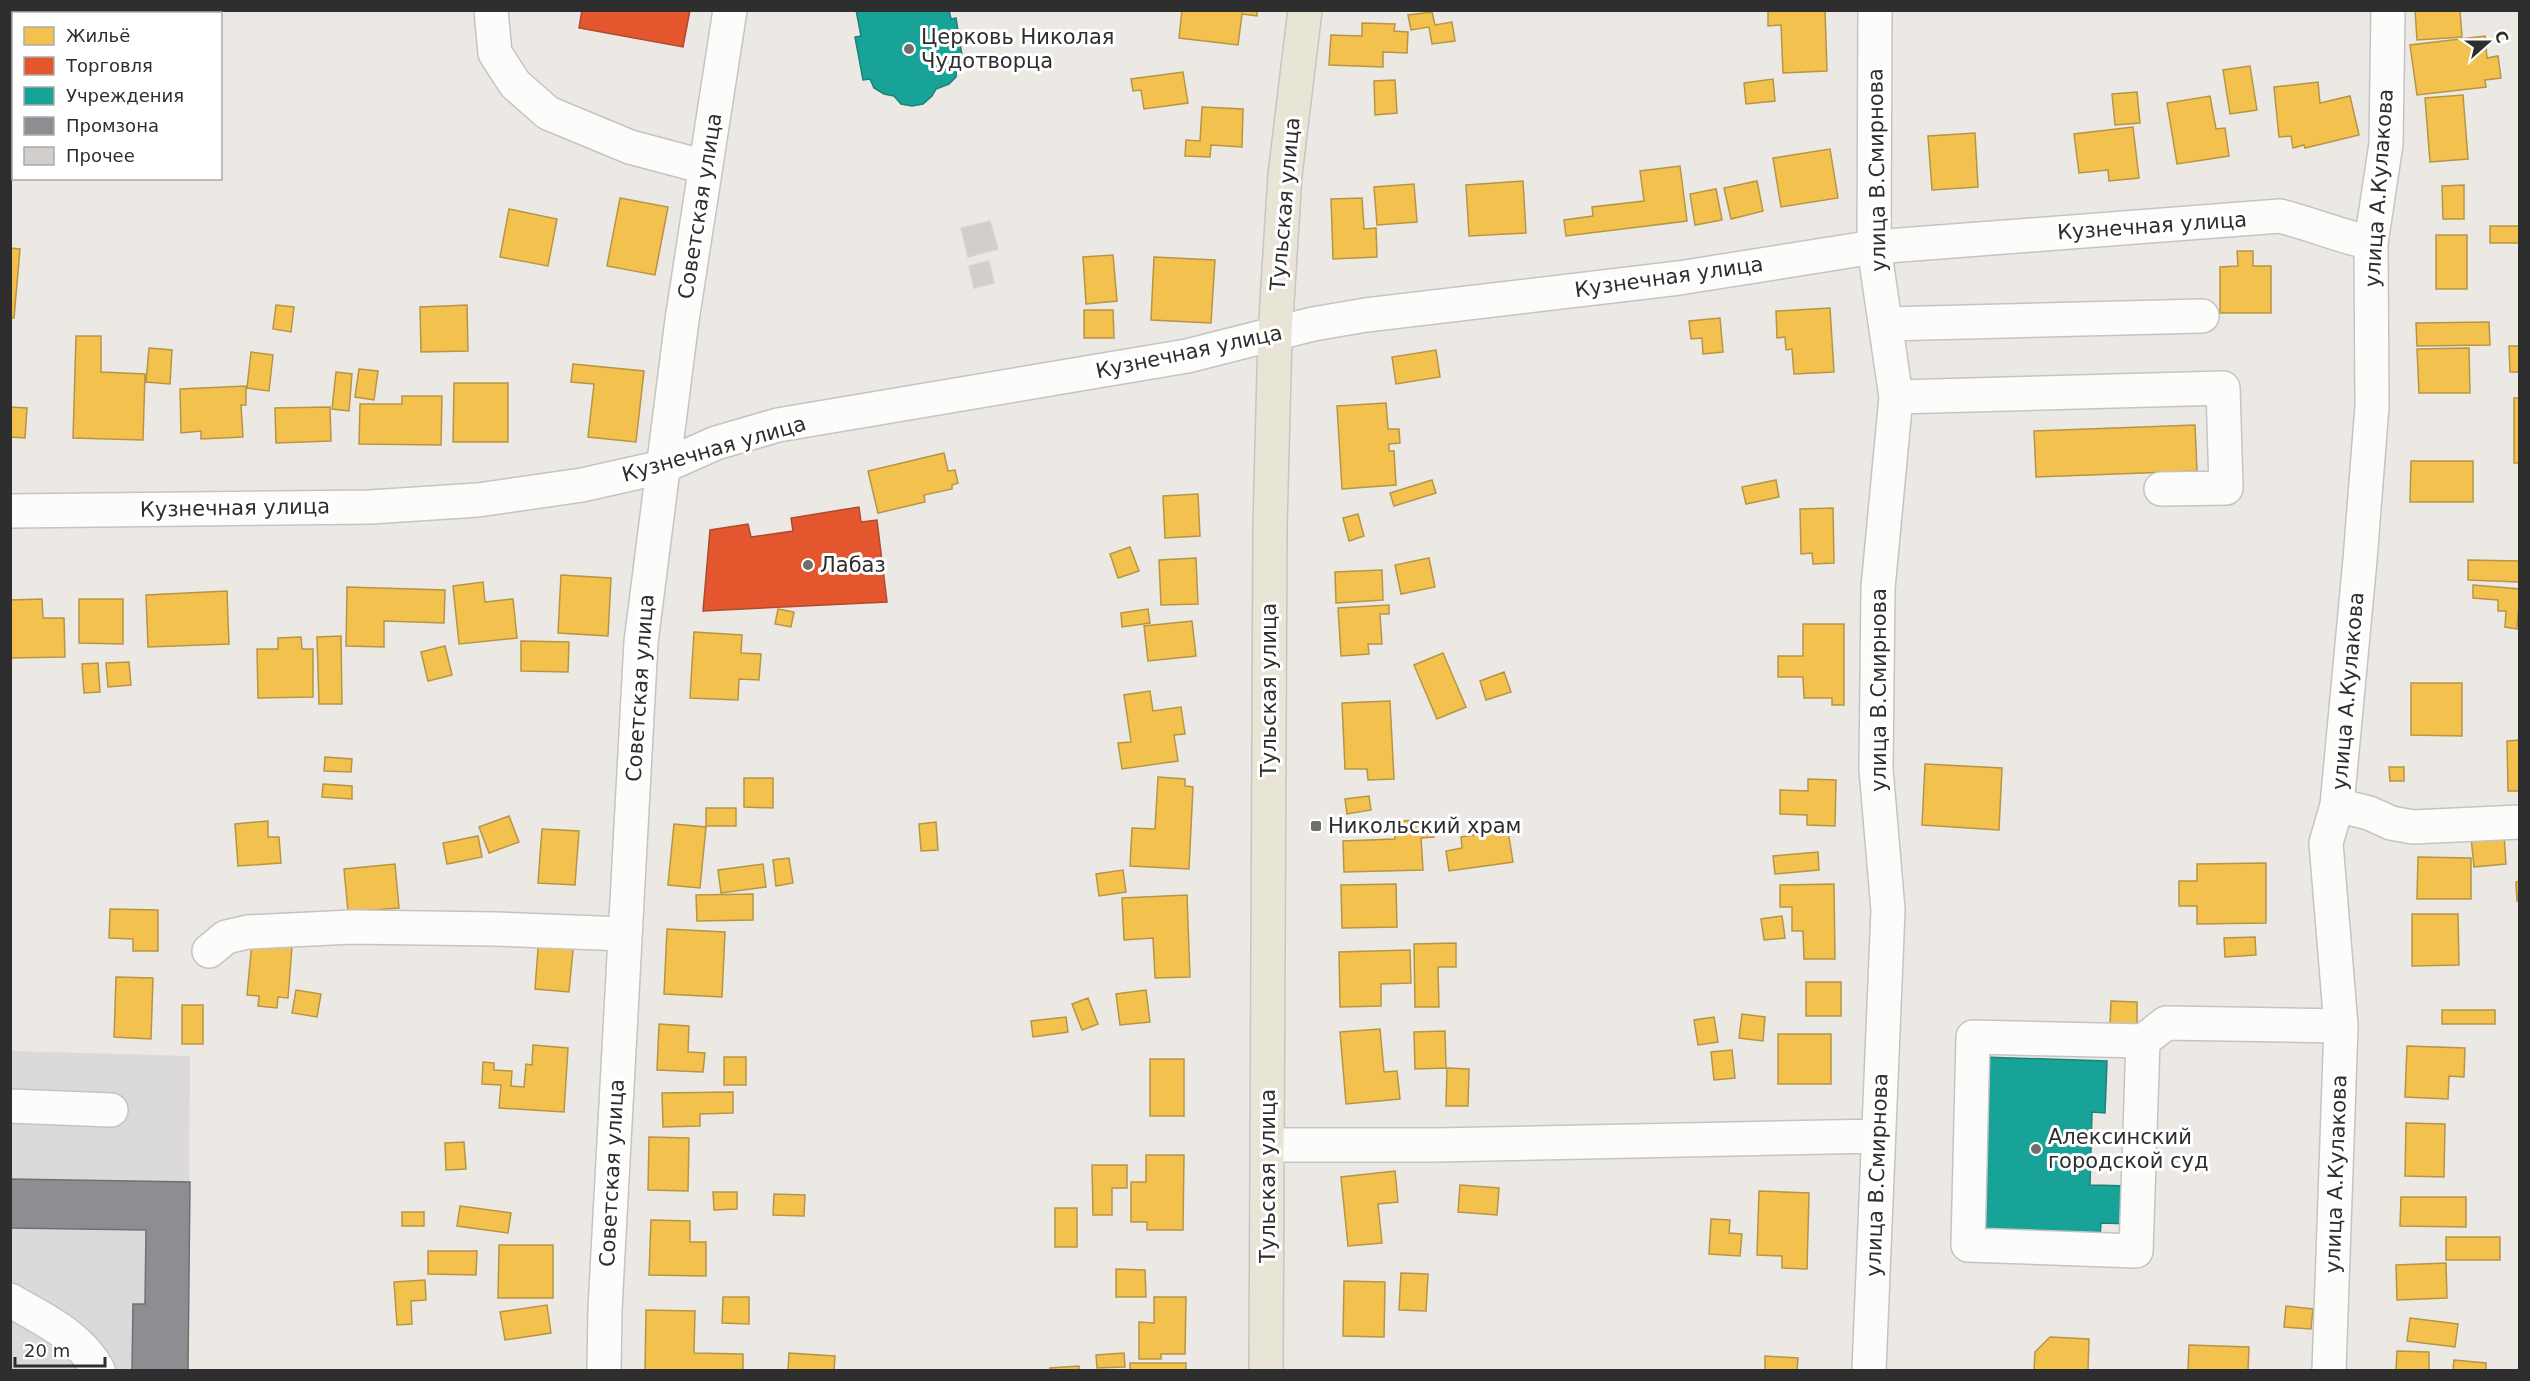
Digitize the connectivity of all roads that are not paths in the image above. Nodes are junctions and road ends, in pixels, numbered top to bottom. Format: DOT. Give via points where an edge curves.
graph roads {
  1 [pos="491,10"];
  2 [pos="730,10"];
  3 [pos="1305,10"];
  4 [pos="1875,10"];
  5 [pos="2388,10"];
  6 [pos="705,167"];
  7 [pos="2372,243"];
  8 [pos="1875,247"];
  9 [pos="2202,316"];
  10 [pos="1886,324"];
  11 [pos="1275,334"];
  12 [pos="1896,397"];
  13 [pos="662,467"];
  14 [pos="2161,489"];
  15 [pos="10,511"];
  16 [pos="2337,805"];
  17 [pos="2520,822"];
  18 [pos="625,934"];
  19 [pos="209,951"];
  20 [pos="2341,1026"];
  21 [pos="2143,1041"];
  22 [pos="10,1106"];
  23 [pos="111,1110"];
  24 [pos="1878,1136"];
  25 [pos="1268,1145"];
  26 [pos="10,1300"];
  27 [pos="98,1371"];
  28 [pos="604,1371"];
  29 [pos="1266,1371"];
  30 [pos="1869,1371"];
  31 [pos="2329,1371"];
  1 -- 6 [label="street" via="495,52 515,84 548,113 630,147"];
  2 -- 6 [label="street, Советская улица"];
  3 -- 11 [label="main road, Тульская улица" via="1285,175"];
  4 -- 8 [label="street, улица В.Смирнова"];
  5 -- 7 [label="street, улица А.Кулакова" via="2386,144"];
  6 -- 13 [label="street, Советская улица"];
  7 -- 8 [label="street, Кузнечная улица" via="2280,216"];
  7 -- 16 [label="street, улица А.Кулакова" via="2372,406"];
  8 -- 10 [label="street, улица В.Смирнова"];
  8 -- 11 [label="street, Кузнечная улица" via="1679,278 1366,315"];
  9 -- 10 [label="street"];
  10 -- 12 [label="street, улица В.Смирнова"];
  11 -- 13 [label="street, Кузнечная улица" via="1187,356 778,425 716,444"];
  11 -- 25 [label="main road, Тульская улица" via="1268,742"];
  12 -- 14 [label="street" via="2223,388 2226,488"];
  12 -- 24 [label="street, улица В.Смирнова" via="1878,588 1876,770 1888,910"];
  13 -- 15 [label="street, Кузнечная улица" via="582,485 478,500 370,507"];
  13 -- 18 [label="street, Советская улица" via="641,642"];
  16 -- 17 [label="street" via="2413,827"];
  16 -- 20 [label="street, улица А.Кулакова" via="2326,843"];
  18 -- 19 [label="street" via="341,927 248,932 226,937"];
  18 -- 28 [label="street, Советская улица"];
  20 -- 21 [label="street" via="2166,1023"];
  20 -- 31 [label="street, улица А.Кулакова"];
  21 -- 21 [label="street" via="2136,1251 1968,1245 1974,1037"];
  22 -- 23 [label="street"];
  24 -- 25 [label="street"];
  24 -- 30 [label="street, улица В.Смирнова"];
  25 -- 29 [label="main road, Тульская улица"];
  26 -- 27 [label="street" via="70,1337 91,1356"];
}
